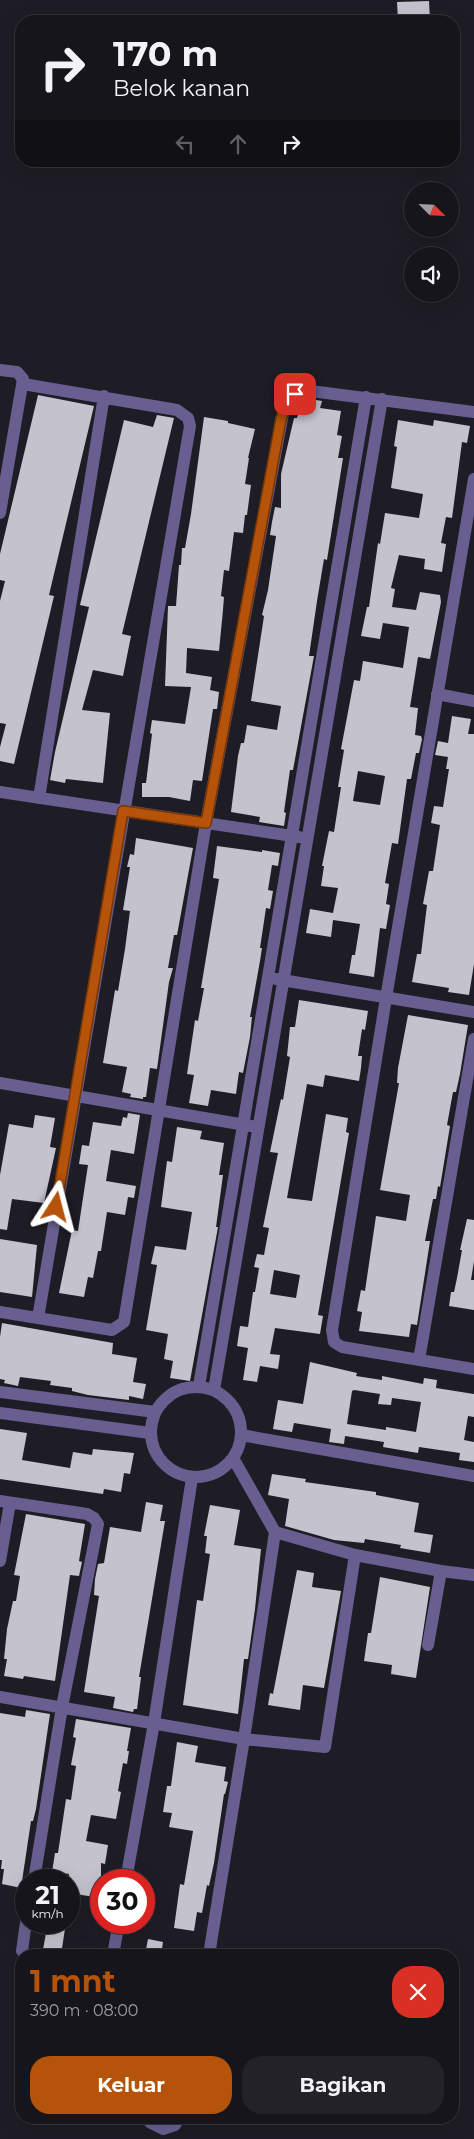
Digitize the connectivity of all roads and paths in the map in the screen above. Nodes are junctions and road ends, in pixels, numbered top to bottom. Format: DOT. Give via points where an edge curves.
graph roads {
  1 [pos="0,370"];
  2 [pos="23,384"];
  3 [pos="104,396"];
  4 [pos="366,397"];
  5 [pos="382,399"];
  6 [pos="474,412"];
  7 [pos="474,479"];
  8 [pos="0,513"];
  9 [pos="437,694"];
  10 [pos="474,701"];
  11 [pos="0,792"];
  12 [pos="39,798"];
  13 [pos="123,811"];
  14 [pos="206,823"];
  15 [pos="292,836"];
  16 [pos="307,839"];
  17 [pos="268,978"];
  18 [pos="284,980"];
  19 [pos="386,998"];
  20 [pos="474,1012"];
  21 [pos="474,1039"];
  22 [pos="0,1083"];
  23 [pos="74,1096"];
  24 [pos="160,1110"];
  25 [pos="244,1124"];
  26 [pos="259,1127"];
  27 [pos="0,1312"];
  28 [pos="38,1318"];
  29 [pos="419,1360"];
  30 [pos="474,1369"];
  31 [pos="199,1386"];
  32 [pos="214,1390"];
  33 [pos="0,1392"];
  34 [pos="155,1412"];
  35 [pos="0,1414"];
  36 [pos="150,1433"];
  37 [pos="241,1435"];
  38 [pos="233,1458"];
  39 [pos="474,1476"];
  40 [pos="192,1478"];
  41 [pos="5,1502"];
  42 [pos="275,1532"];
  43 [pos="355,1555"];
  44 [pos="0,1561"];
  45 [pos="441,1571"];
  46 [pos="474,1575"];
  47 [pos="428,1644"];
  48 [pos="0,1697"];
  49 [pos="62,1707"];
  50 [pos="154,1723"];
  51 [pos="244,1739"];
  52 [pos="36,1869"];
  53 [pos="128,1869"];
  54 [pos="24,1934"];
  55 [pos="117,1934"];
  56 [pos="22,1949"];
  57 [pos="114,1949"];
  58 [pos="210,1949"];
  59 [pos="153,2124"];
  60 [pos="176,2124"];
  1 -- 2 [label="street" via="21,374"];
  2 -- 3 [label="street"];
  2 -- 8 [label="street"];
  3 -- 12 [label="street"];
  3 -- 13 [label="street" via="177,410 188,418 190,426"];
  4 -- 5 [label="street"];
  4 -- 14 [label="street" via="303,390 289,398 284,408"];
  4 -- 15 [label="street"];
  5 -- 6 [label="street"];
  5 -- 16 [label="street"];
  7 -- 9 [label="street"];
  9 -- 10 [label="street"];
  9 -- 19 [label="street"];
  11 -- 12 [label="street"];
  12 -- 13 [label="street"];
  13 -- 14 [label="street"];
  13 -- 23 [label="street"];
  14 -- 15 [label="street"];
  14 -- 24 [label="street"];
  15 -- 16 [label="street"];
  15 -- 17 [label="street"];
  16 -- 18 [label="street"];
  17 -- 18 [label="street"];
  17 -- 25 [label="street"];
  18 -- 19 [label="street"];
  18 -- 26 [label="street"];
  19 -- 20 [label="street"];
  19 -- 29 [label="street" via="332,1330 334,1342 342,1347"];
  21 -- 29 [label="street"];
  22 -- 23 [label="street"];
  23 -- 24 [label="street"];
  23 -- 28 [label="street"];
  24 -- 25 [label="street"];
  24 -- 28 [label="street" via="124,1322 112,1330"];
  25 -- 26 [label="street"];
  25 -- 31 [label="street"];
  26 -- 32 [label="street"];
  27 -- 28 [label="street"];
  29 -- 30 [label="street"];
  31 -- 32 [label="street"];
  31 -- 34 [label="street" via="173,1392"];
  32 -- 37 [label="street" via="235,1408"];
  33 -- 34 [label="street"];
  34 -- 36 [label="street"];
  35 -- 36 [label="street"];
  36 -- 40 [label="street" via="152,1444 163,1463 171,1470"];
  37 -- 38 [label="street"];
  37 -- 39 [label="street"];
  38 -- 40 [label="street" via="216,1473"];
  38 -- 42 [label="street"];
  40 -- 50 [label="street"];
  41 -- 44 [label="street"];
  41 -- 49 [label="street" via="87,1514 98,1524"];
  42 -- 43 [label="street"];
  42 -- 51 [label="street"];
  43 -- 45 [label="street"];
  43 -- 51 [label="street" via="325,1747"];
  45 -- 46 [label="street"];
  45 -- 47 [label="street"];
  48 -- 49 [label="street"];
  49 -- 50 [label="street"];
  49 -- 52 [label="street"];
  50 -- 51 [label="street"];
  50 -- 53 [label="street"];
  51 -- 58 [label="street"];
  54 -- 56 [label="street"];
  55 -- 57 [label="street"];
  59 -- 60 [label="street" via="163,2129"];
}
